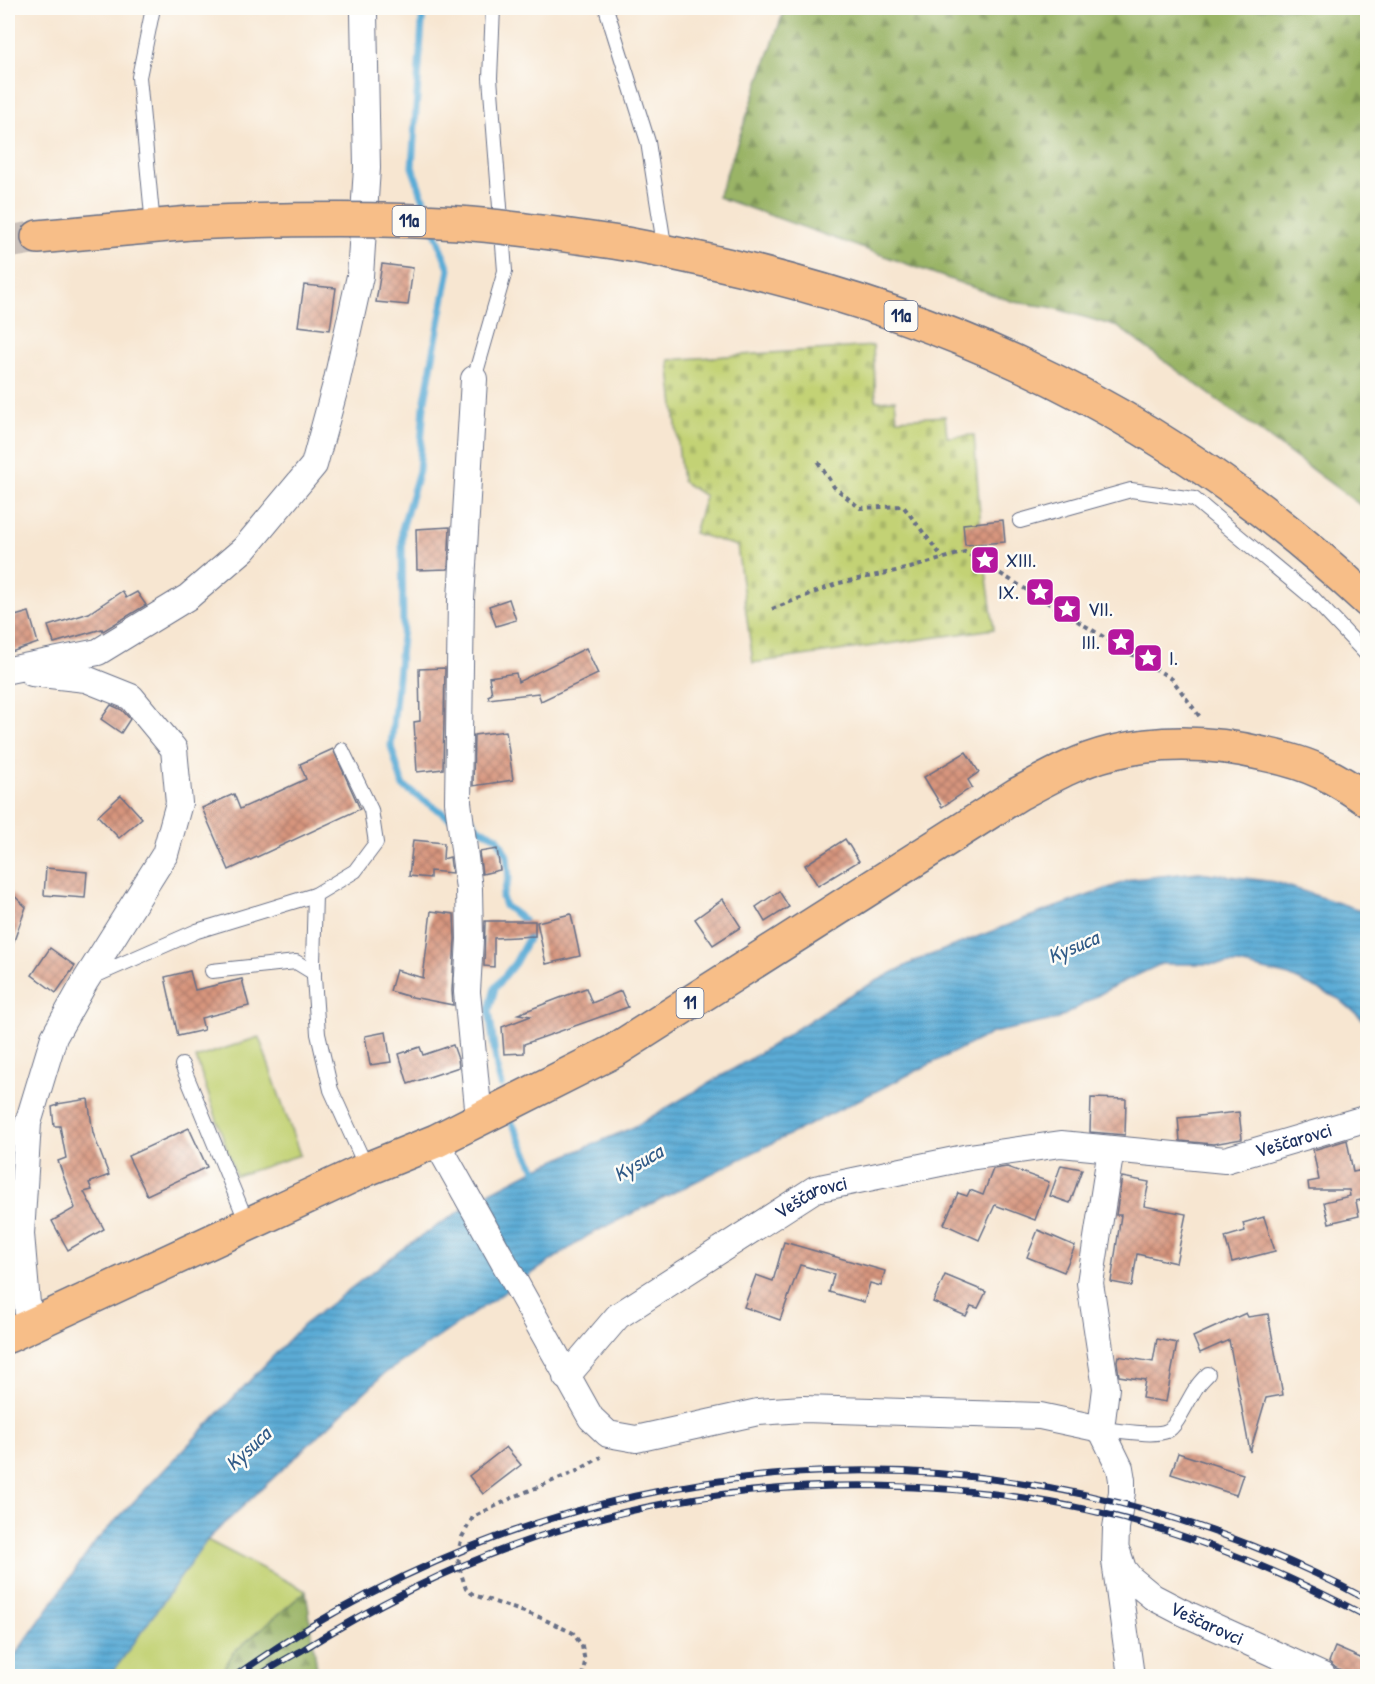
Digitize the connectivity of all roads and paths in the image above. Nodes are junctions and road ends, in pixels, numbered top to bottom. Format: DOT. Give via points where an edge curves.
graph roads {
  1 [pos="153,8"];
  2 [pos="365,8"];
  3 [pos="493,8"];
  4 [pos="606,8"];
  5 [pos="153,226"];
  6 [pos="38,237"];
  7 [pos="665,251"];
  8 [pos="474,379"];
  9 [pos="818,462"];
  10 [pos="1020,521"];
  11 [pos="943,558"];
  12 [pos="1368,601"];
  13 [pos="772,609"];
  14 [pos="1368,656"];
  15 [pos="8,670"];
  16 [pos="1221,746"];
  17 [pos="342,750"];
  18 [pos="1368,800"];
  19 [pos="315,895"];
  20 [pos="213,971"];
  21 [pos="314,973"];
  22 [pos="86,981"];
  23 [pos="182,1065"];
  24 [pos="479,1118"];
  25 [pos="1368,1118"];
  26 [pos="435,1141"];
  27 [pos="1111,1149"];
  28 [pos="368,1169"];
  29 [pos="248,1225"];
  30 [pos="14,1235"];
  31 [pos="18,1331"];
  32 [pos="1208,1374"];
  33 [pos="566,1377"];
  34 [pos="1101,1429"];
  35 [pos="619,1436"];
  36 [pos="1116,1542"];
  37 [pos="582,1677"];
  38 [pos="1131,1677"];
  39 [pos="1323,1677"];
  1 -- 5 [label="lane" via="139,77"];
  2 -- 15 [label="street" via="367,168 360,276 314,465 244,549 188,597 98,652"];
  3 -- 8 [label="lane" via="490,78 505,271"];
  4 -- 7 [label="lane" via="648,142"];
  5 -- 6 [label="main road, 11a"];
  5 -- 7 [label="main road, 11a, bridge" via="279,219 394,220 541,231"];
  7 -- 12 [label="main road, 11a" via="879,308 1023,366 1157,438 1246,499 1331,566"];
  8 -- 24 [label="street" via="461,599 458,802 469,889 467,992"];
  9 -- 11 [label="path" via="834,487 860,508 903,506"];
  10 -- 14 [label="lane" via="1131,490 1194,499 1314,599"];
  11 -- 13 [label="path" via="839,583"];
  11 -- 16 [label="path" via="964,552 1172,679"];
  15 -- 22 [label="street" via="86,679 131,697 174,748 178,803 165,854"];
  16 -- 18 [label="main road, 11" via="1292,760 1320,771"];
  16 -- 24 [label="main road, 11" via="1154,745 1073,765 1018,794 614,1051"];
  17 -- 19 [label="lane" via="371,810 376,843 355,871"];
  19 -- 21 [label="lane"];
  19 -- 22 [label="lane" via="197,931"];
  20 -- 21 [label="lane" via="296,962"];
  21 -- 28 [label="lane" via="318,1034 332,1090"];
  22 -- 30 [label="street" via="54,1036 28,1123"];
  23 -- 29 [label="lane"];
  24 -- 26 [label="main road, 11"];
  25 -- 27 [label="street, Veščarovci" via="1225,1160"];
  26 -- 28 [label="main road, 11"];
  26 -- 33 [label="street"];
  27 -- 33 [label="street, Veščarovci" via="1061,1144 969,1157 815,1189 618,1316"];
  27 -- 34 [label="street" via="1090,1283 1106,1388"];
  28 -- 29 [label="main road, 11"];
  29 -- 31 [label="main road, 11"];
  30 -- 31 [label="street"];
  32 -- 34 [label="lane" via="1168,1431"];
  33 -- 35 [label="street" via="591,1418 608,1434"];
  34 -- 35 [label="street" via="1040,1416 803,1409 758,1412 636,1439"];
  34 -- 36 [label="street, Veščarovci" via="1122,1480"];
  35 -- 37 [label="path" via="597,1461 473,1517 458,1552 466,1589 474,1595 573,1633 582,1646"];
  36 -- 38 [label="street, Veščarovci" via="1116,1571"];
  36 -- 39 [label="street, Veščarovci" via="1123,1569 1153,1597"];
}
